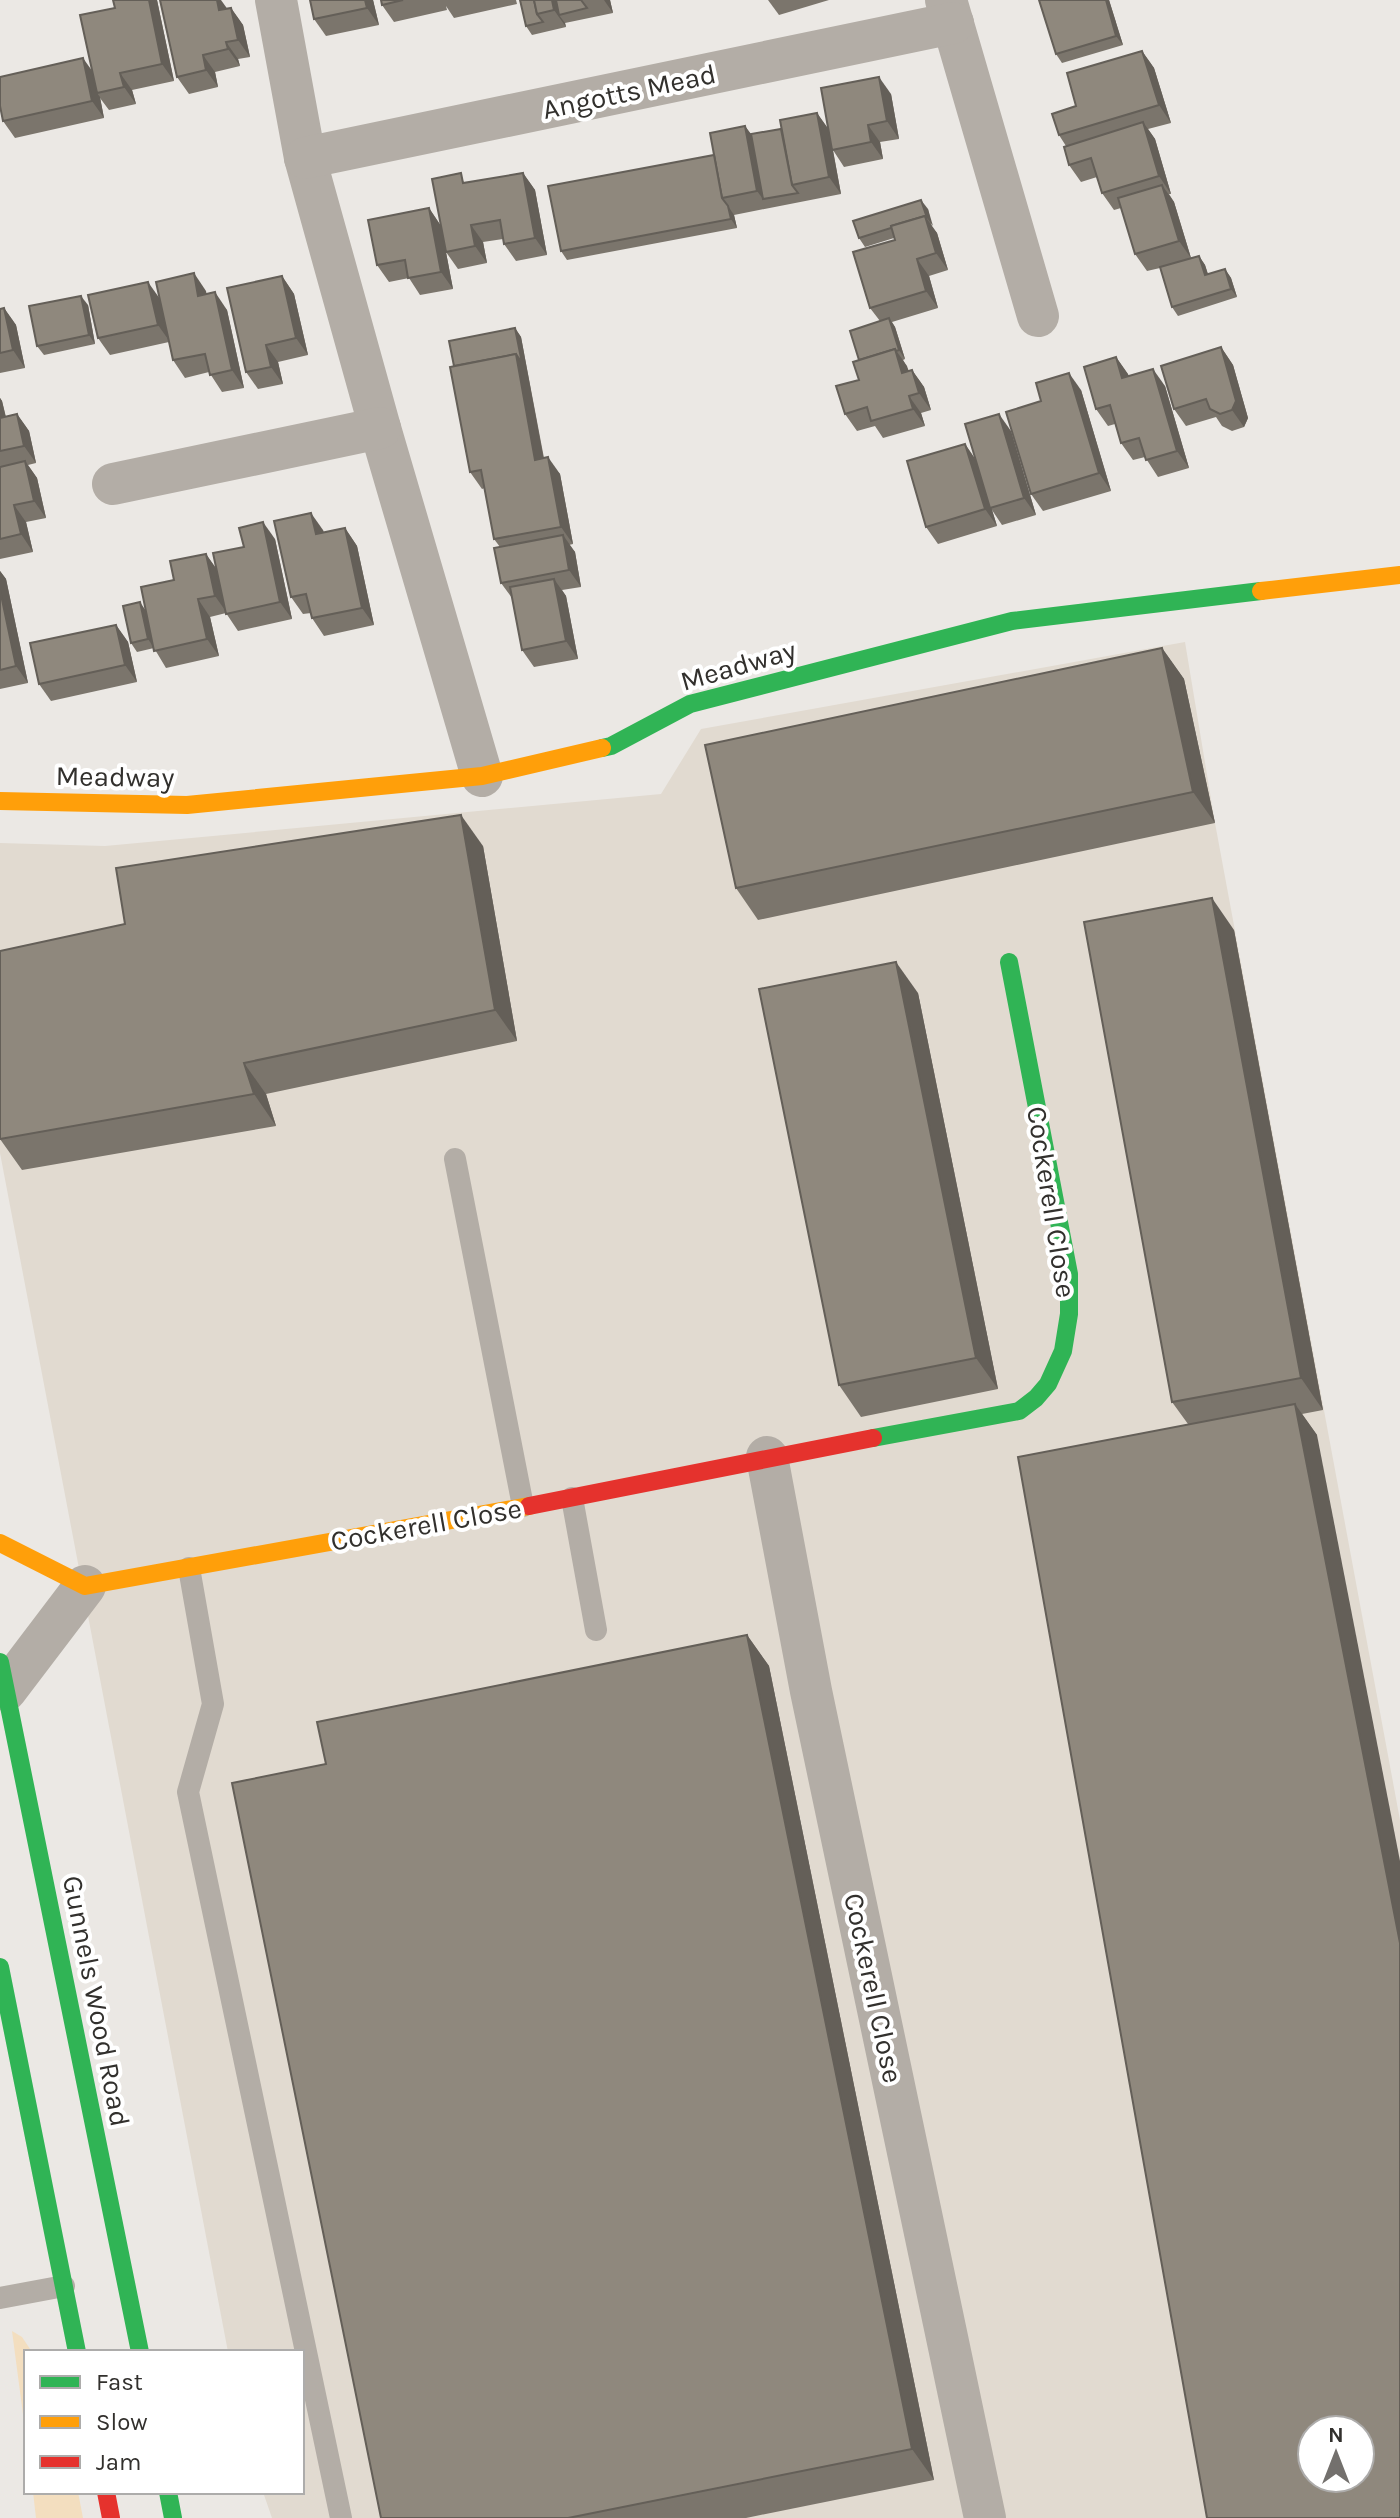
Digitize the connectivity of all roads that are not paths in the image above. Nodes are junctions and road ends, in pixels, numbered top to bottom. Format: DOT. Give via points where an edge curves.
graph roads {
  1 [pos="276,0"];
  2 [pos="950,12"];
  3 [pos="305,158"];
  4 [pos="1038,316"];
  5 [pos="380,428"];
  6 [pos="113,484"];
  7 [pos="1400,575"];
  8 [pos="482,776"];
  9 [pos="0,801"];
  10 [pos="1009,962"];
  11 [pos="455,1159"];
  12 [pos="767,1457"];
  13 [pos="572,1498"];
  14 [pos="523,1506"];
  15 [pos="0,1543"];
  16 [pos="189,1568"];
  17 [pos="85,1586"];
  18 [pos="596,1630"];
  19 [pos="3,1676"];
  20 [pos="0,1967"];
  21 [pos="64,2286"];
  22 [pos="0,2298"];
  23 [pos="77,2350"];
  24 [pos="140,2350"];
  25 [pos="106,2494"];
  26 [pos="168,2494"];
  27 [pos="111,2518"];
  28 [pos="173,2518"];
  29 [pos="341,2518"];
  30 [pos="985,2518"];
  1 -- 3 [label="street"];
  2 -- 3 [label="street, Angotts Mead"];
  2 -- 4 [label="street, Angotts Mead"];
  3 -- 5 [label="street"];
  5 -- 6 [label="street"];
  5 -- 8 [label="street"];
  7 -- 8 [label="street, Meadway" via="1012,621 690,704 611,746"];
  8 -- 9 [label="street, Meadway" via="187,805"];
  10 -- 12 [label="street, Cockerell Close" via="1069,1274 1070,1314 1053,1379 1039,1398 1019,1411"];
  11 -- 14 [label="lane"];
  12 -- 13 [label="street, Cockerell Close"];
  12 -- 30 [label="street, Cockerell Close"];
  13 -- 14 [label="street, Cockerell Close"];
  13 -- 18 [label="lane"];
  14 -- 16 [label="street, Cockerell Close"];
  15 -- 17 [label="street"];
  16 -- 17 [label="street, Cockerell Close"];
  16 -- 29 [label="lane" via="213,1704 188,1792"];
  17 -- 19 [label="street"];
  19 -- 24 [label="street, Gunnels Wood Road"];
  20 -- 21 [label="street"];
  21 -- 22 [label="lane"];
  21 -- 23 [label="street"];
  25 -- 27 [label="street"];
  26 -- 28 [label="street"];
}
